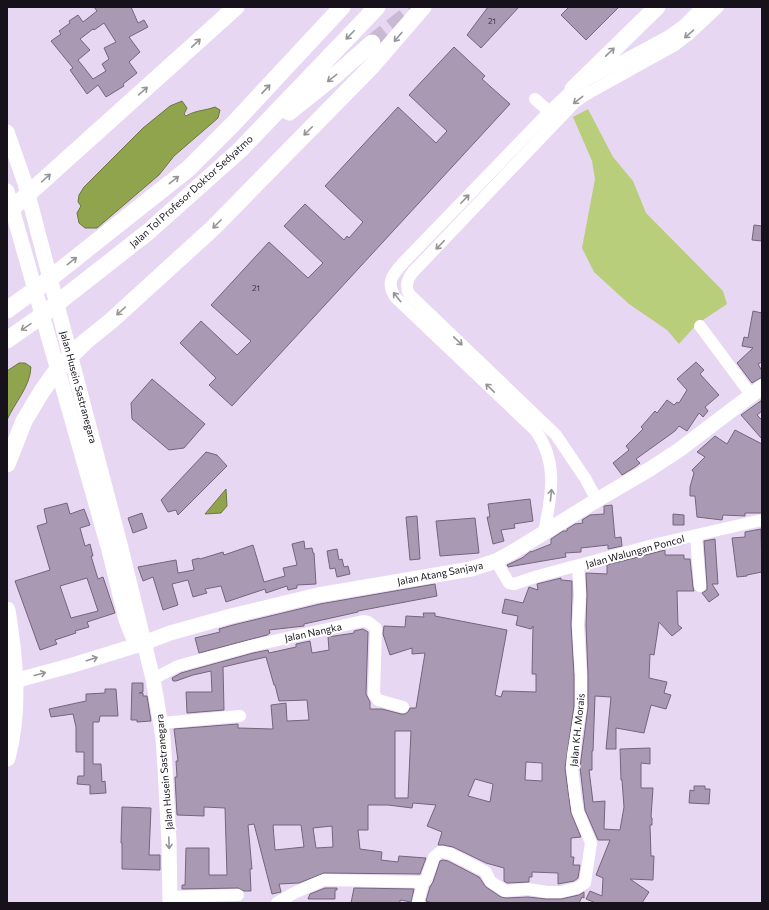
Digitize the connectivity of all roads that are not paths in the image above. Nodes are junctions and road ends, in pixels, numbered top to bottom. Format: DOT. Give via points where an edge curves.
graph roads {
  1 [pos="236,7"];
  2 [pos="342,7"];
  3 [pos="377,7"];
  4 [pos="423,7"];
  5 [pos="657,7"];
  6 [pos="702,7"];
  7 [pos="718,7"];
  8 [pos="372,43"];
  9 [pos="572,89"];
  10 [pos="535,98"];
  11 [pos="553,116"];
  12 [pos="7,132"];
  13 [pos="240,150"];
  14 [pos="8,192"];
  15 [pos="7,214"];
  16 [pos="7,310"];
  17 [pos="700,326"];
  18 [pos="7,340"];
  19 [pos="757,391"];
  20 [pos="7,464"];
  21 [pos="597,500"];
  22 [pos="762,520"];
  23 [pos="544,533"];
  24 [pos="696,536"];
  25 [pos="114,547"];
  26 [pos="496,561"];
  27 [pos="578,566"];
  28 [pos="700,586"];
  29 [pos="7,610"];
  30 [pos="139,617"];
  31 [pos="170,633"];
  32 [pos="144,643"];
  33 [pos="110,653"];
  34 [pos="152,672"];
  35 [pos="7,683"];
  36 [pos="403,707"];
  37 [pos="240,716"];
  38 [pos="161,723"];
  39 [pos="7,758"];
  40 [pos="423,882"];
  41 [pos="238,895"];
  42 [pos="170,900"];
  43 [pos="277,903"];
  44 [pos="418,903"];
  15 -- 1 [label="highway, one-way"];
  16 -- 2 [label="highway, Jalan Tol Profesor Doktor Sedyatmo, one-way" via="188,169"];
  3 -- 13 [label="highway, Jalan Tol Profesor Doktor Sedyatmo, one-way"];
  4 -- 20 [label="highway, one-way" via="372,66 213,228 60,366 24,421"];
  9 -- 5 [label="highway, one-way"];
  6 -- 9 [label="street" via="669,36"];
  7 -- 11 [label="street, one-way" via="675,45"];
  8 -- 13 [label="highway, one-way"];
  9 -- 11 [label="street"];
  10 -- 11 [label="street"];
  11 -- 21 [label="street, one-way" via="412,273 406,286 409,294 556,435 586,478"];
  23 -- 11 [label="street, one-way" via="552,483 549,458 536,431 396,298 390,285 397,269"];
  12 -- 25 [label="main road, Jalan Husein Sastranegara" via="25,183"];
  13 -- 18 [label="highway, Jalan Tol Profesor Doktor Sedyatmo, one-way" via="148,232"];
  14 -- 25 [label="main road, Jalan Husein Sastranegara"];
  17 -- 19 [label="street"];
  19 -- 21 [label="main road, Jalan Atang Sanjaya" via="680,450"];
  21 -- 23 [label="main road, Jalan Atang Sanjaya"];
  22 -- 24 [label="street, Jalan Walungan Poncol"];
  23 -- 26 [label="main road, Jalan Atang Sanjaya"];
  24 -- 27 [label="street, Jalan Walungan Poncol"];
  24 -- 28 [label="street"];
  25 -- 30 [label="main road, Jalan Husein Sastranegara"];
  25 -- 32 [label="main road, Jalan Husein Sastranegara" via="126,620 132,636"];
  26 -- 27 [label="street, Jalan Walungan Poncol" via="507,579 514,584"];
  26 -- 31 [label="main road, Jalan Atang Sanjaya" via="457,572 318,595"];
  27 -- 40 [label="street, Jalan KH. Morais" via="581,707 572,767 578,812 591,843 585,883 577,888 547,892 528,889 505,891 490,882 486,872 443,852 434,857"];
  29 -- 39 [label="highway" via="16,681 12,740"];
  30 -- 31 [label="main road" via="151,629"];
  30 -- 32 [label="main road, Jalan Husein Sastranegara"];
  31 -- 32 [label="main road, Jalan Atang Sanjaya"];
  31 -- 34 [label="main road" via="155,649"];
  32 -- 33 [label="main road"];
  32 -- 34 [label="main road, Jalan Husein Sastranegara"];
  33 -- 34 [label="main road" via="137,657"];
  35 -- 33 [label="main road, one-way"];
  34 -- 36 [label="street, Jalan Nangka" via="251,646 363,621 376,628 375,698"];
  34 -- 38 [label="main road, Jalan Husein Sastranegara"];
  37 -- 38 [label="street"];
  38 -- 42 [label="main road, Jalan Husein Sastranegara, one-way"];
  40 -- 43 [label="street" via="324,880"];
  40 -- 44 [label="street"];
  41 -- 42 [label="street"];
}
